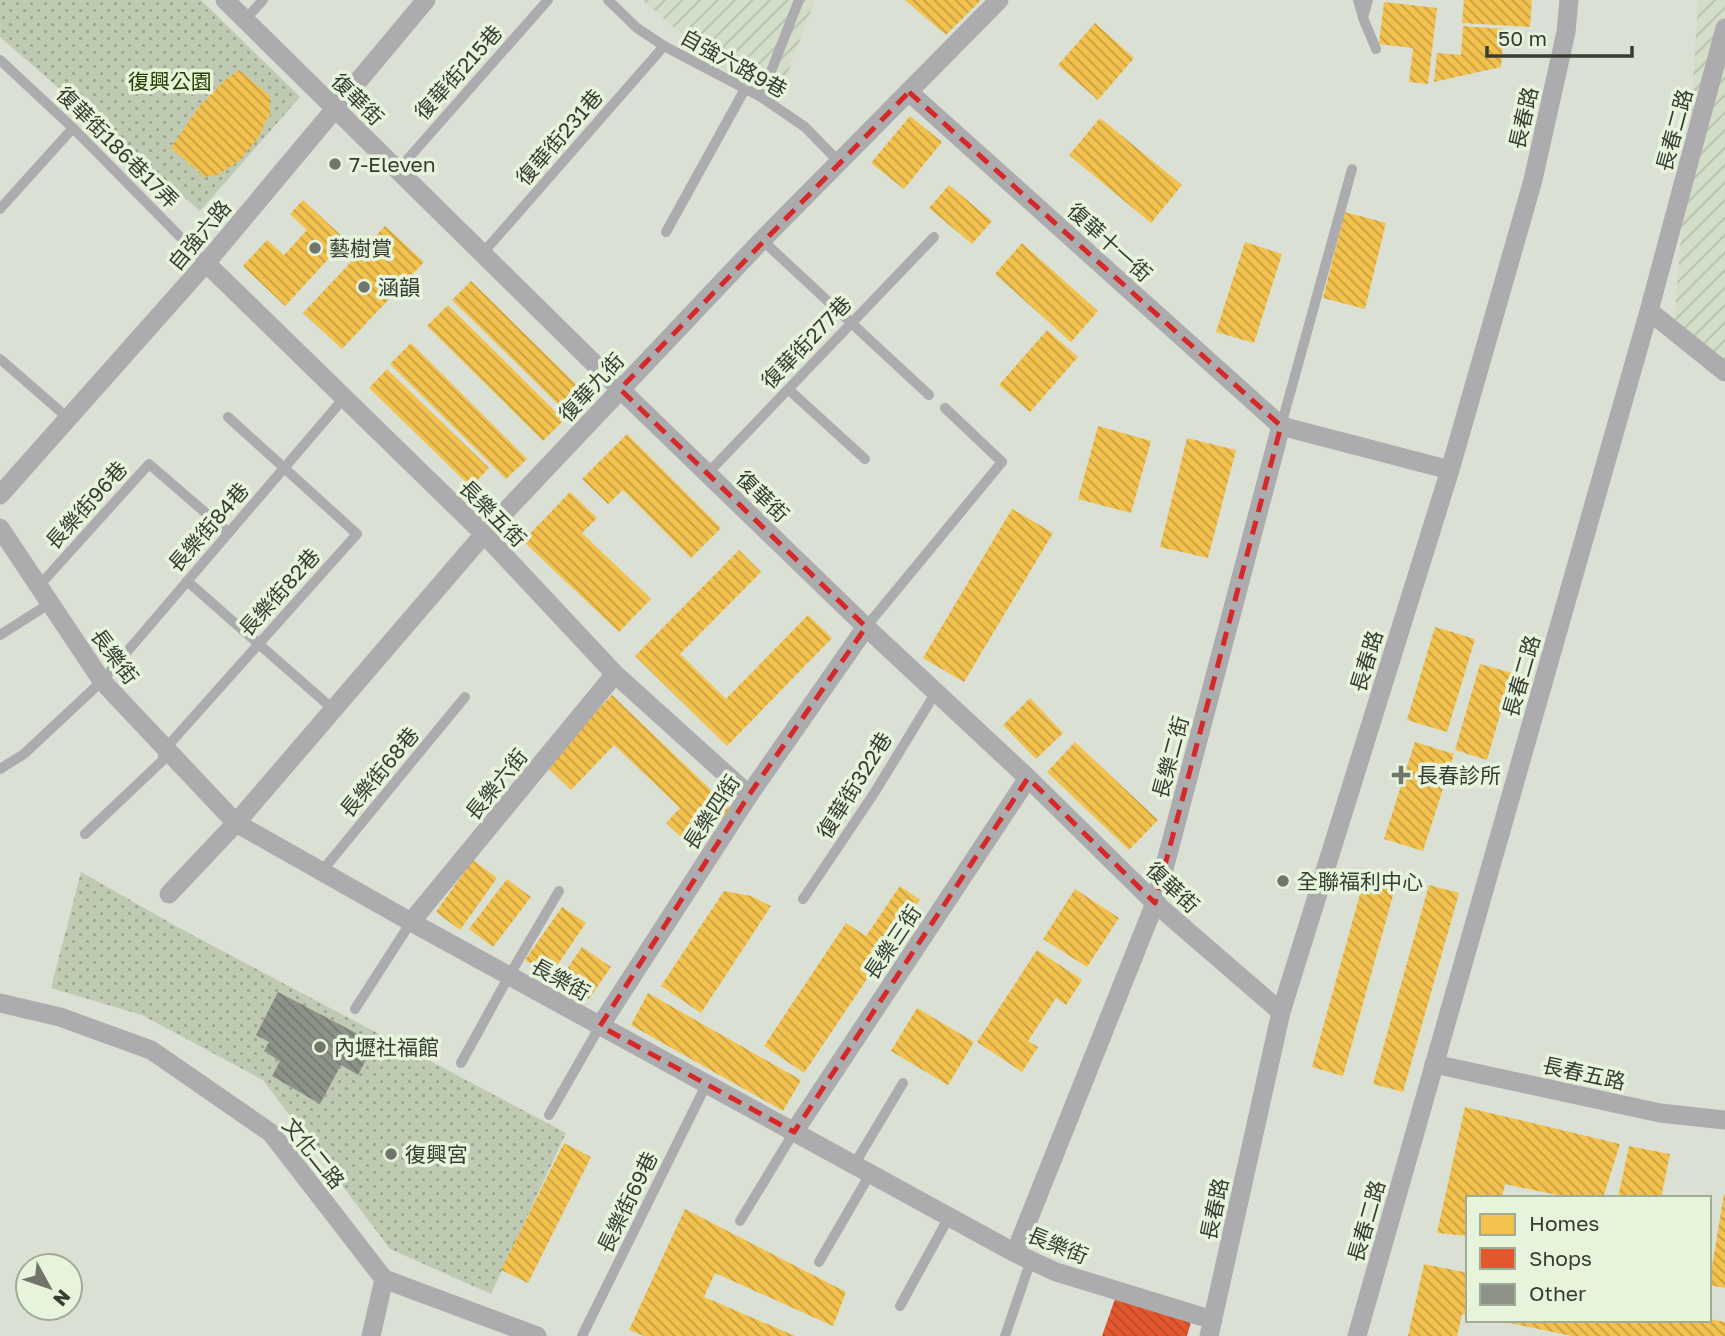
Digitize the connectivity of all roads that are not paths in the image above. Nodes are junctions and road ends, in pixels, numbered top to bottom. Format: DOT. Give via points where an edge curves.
graph roads {
  1 [pos="225,0"];
  2 [pos="263,0"];
  3 [pos="426,0"];
  4 [pos="548,0"];
  5 [pos="608,0"];
  6 [pos="799,0"];
  7 [pos="999,0"];
  8 [pos="1357,0"];
  9 [pos="1368,0"];
  10 [pos="1569,0"];
  11 [pos="1363,18"];
  12 [pos="246,20"];
  13 [pos="1725,27"];
  14 [pos="664,46"];
  15 [pos="1376,48"];
  16 [pos="0,60"];
  17 [pos="746,89"];
  18 [pos="909,92"];
  19 [pos="761,97"];
  20 [pos="335,108"];
  21 [pos="73,128"];
  22 [pos="839,162"];
  23 [pos="1352,169"];
  24 [pos="398,170"];
  25 [pos="0,209"];
  26 [pos="666,232"];
  27 [pos="934,237"];
  28 [pos="762,240"];
  29 [pos="482,254"];
  30 [pos="206,263"];
  31 [pos="1649,311"];
  32 [pos="851,324"];
  33 [pos="0,359"];
  34 [pos="1725,372"];
  35 [pos="620,389"];
  36 [pos="788,389"];
  37 [pos="929,395"];
  38 [pos="344,398"];
  39 [pos="944,408"];
  40 [pos="228,417"];
  41 [pos="68,418"];
  42 [pos="1281,426"];
  43 [pos="865,459"];
  44 [pos="284,468"];
  45 [pos="1450,470"];
  46 [pos="707,474"];
  47 [pos="0,495"];
  48 [pos="0,528"];
  49 [pos="229,533"];
  50 [pos="484,534"];
  51 [pos="187,581"];
  52 [pos="38,587"];
  53 [pos="49,604"];
  54 [pos="866,627"];
  55 [pos="0,635"];
  56 [pos="258,644"];
  57 [pos="615,674"];
  58 [pos="102,681"];
  59 [pos="936,692"];
  60 [pos="465,697"];
  61 [pos="334,710"];
  62 [pos="165,749"];
  63 [pos="0,769"];
  64 [pos="1028,778"];
  65 [pos="749,795"];
  66 [pos="236,823"];
  67 [pos="85,834"];
  68 [pos="322,871"];
  69 [pos="559,891"];
  70 [pos="169,894"];
  71 [pos="803,899"];
  72 [pos="1155,903"];
  73 [pos="411,922"];
  74 [pos="509,976"];
  75 [pos="0,1003"];
  76 [pos="355,1009"];
  77 [pos="1281,1012"];
  78 [pos="600,1026"];
  79 [pos="461,1063"];
  80 [pos="1434,1064"];
  81 [pos="903,1083"];
  82 [pos="706,1085"];
  83 [pos="550,1115"];
  84 [pos="1725,1120"];
  85 [pos="794,1132"];
  86 [pos="862,1169"];
  87 [pos="949,1217"];
  88 [pos="740,1222"];
  89 [pos="1023,1257"];
  90 [pos="819,1262"];
  91 [pos="384,1279"];
  92 [pos="900,1306"];
  93 [pos="1211,1328"];
  94 [pos="371,1336"];
  95 [pos="537,1336"];
  96 [pos="582,1336"];
  97 [pos="1005,1336"];
  98 [pos="1357,1336"];
  1 -- 12 [label="street, 復華街"];
  2 -- 12 [label="lane"];
  3 -- 20 [label="street, 自強六路"];
  4 -- 24 [label="lane, 復華街215巷"];
  5 -- 14 [label="lane, 自強六路9巷"];
  6 -- 19 [label="lane"];
  7 -- 18 [label="street, 復華九街"];
  8 -- 11 [label="lane"];
  9 -- 11 [label="lane"];
  10 -- 45 [label="street, 長春路" via="1533,180"];
  11 -- 15 [label="lane"];
  12 -- 20 [label="street, 復華街"];
  13 -- 31 [label="street, 長春二路"];
  14 -- 17 [label="lane, 自強六路9巷"];
  14 -- 29 [label="lane, 復華街231巷"];
  16 -- 21 [label="lane, 復華街186巷17弄"];
  17 -- 19 [label="lane, 自強六路9巷"];
  17 -- 26 [label="lane"];
  18 -- 22 [label="street, 復華九街"];
  18 -- 42 [label="street, 復華十一街"];
  19 -- 22 [label="lane, 自強六路9巷" via="805,127"];
  20 -- 24 [label="street, 復華街"];
  20 -- 30 [label="street, 自強六路"];
  21 -- 25 [label="lane"];
  21 -- 30 [label="lane, 復華街186巷17弄"];
  22 -- 28 [label="street, 復華九街"];
  23 -- 42 [label="lane"];
  24 -- 29 [label="street, 復華街"];
  27 -- 32 [label="lane, 復華街277巷"];
  28 -- 32 [label="lane"];
  28 -- 35 [label="street, 復華九街"];
  29 -- 35 [label="street, 復華街"];
  30 -- 38 [label="street, 長樂五街"];
  30 -- 41 [label="street, 自強六路"];
  31 -- 34 [label="street"];
  31 -- 80 [label="street, 長春二路"];
  32 -- 36 [label="lane, 復華街277巷"];
  32 -- 37 [label="lane"];
  33 -- 41 [label="lane"];
  35 -- 46 [label="street, 復華街"];
  35 -- 50 [label="street, 復華九街"];
  36 -- 43 [label="lane"];
  36 -- 46 [label="lane, 復華街277巷"];
  38 -- 44 [label="lane, 長樂街84巷"];
  38 -- 50 [label="street, 長樂五街"];
  39 -- 54 [label="lane" via="1002,462"];
  40 -- 44 [label="lane"];
  41 -- 47 [label="street, 自強六路"];
  42 -- 45 [label="street"];
  42 -- 72 [label="street, 長樂二街"];
  44 -- 49 [label="lane, 長樂街84巷"];
  44 -- 56 [label="lane, 長樂街82巷" via="357,534"];
  45 -- 77 [label="street, 長春路"];
  46 -- 54 [label="street, 復華街"];
  48 -- 52 [label="street, 長樂街"];
  49 -- 51 [label="lane, 長樂街84巷"];
  49 -- 52 [label="lane, 長樂街96巷" via="149,464"];
  50 -- 57 [label="street, 長樂五街"];
  50 -- 61 [label="street, 復華九街"];
  51 -- 56 [label="lane"];
  51 -- 58 [label="lane, 長樂街84巷"];
  52 -- 53 [label="street, 長樂街"];
  53 -- 55 [label="lane"];
  53 -- 58 [label="street, 長樂街"];
  54 -- 59 [label="street, 復華街"];
  54 -- 65 [label="street, 長樂四街"];
  56 -- 61 [label="lane"];
  56 -- 62 [label="lane, 長樂街82巷"];
  57 -- 65 [label="street, 長樂五街"];
  57 -- 73 [label="street, 長樂六街"];
  58 -- 62 [label="street, 長樂街"];
  58 -- 63 [label="lane, 長樂街84巷" via="24,754"];
  59 -- 64 [label="street, 復華街"];
  59 -- 71 [label="lane, 復華街322巷"];
  60 -- 68 [label="lane, 長樂街68巷"];
  61 -- 66 [label="street, 復華九街"];
  62 -- 66 [label="street, 長樂街"];
  62 -- 67 [label="lane, 長樂街82巷" via="162,761"];
  64 -- 72 [label="street, 復華街"];
  64 -- 85 [label="street, 長樂三街"];
  65 -- 78 [label="street, 長樂四街"];
  66 -- 68 [label="street, 長樂街"];
  66 -- 70 [label="street, 復華九街"];
  68 -- 73 [label="street, 長樂街"];
  69 -- 74 [label="lane"];
  72 -- 77 [label="street, 復華街"];
  72 -- 89 [label="street, 長樂二街"];
  73 -- 74 [label="street, 長樂街"];
  73 -- 76 [label="lane"];
  74 -- 78 [label="street, 長樂街"];
  74 -- 79 [label="lane"];
  75 -- 91 [label="street, 文化二路" via="60,1017 151,1050 271,1133"];
  77 -- 93 [label="street, 長春路"];
  78 -- 82 [label="street, 長樂街"];
  78 -- 83 [label="lane"];
  80 -- 84 [label="street, 長春五路" via="1660,1113"];
  80 -- 98 [label="street, 長春二路"];
  81 -- 86 [label="lane"];
  82 -- 85 [label="street, 長樂街"];
  82 -- 96 [label="lane, 長樂街69巷"];
  85 -- 86 [label="street, 長樂街"];
  85 -- 88 [label="lane"];
  86 -- 87 [label="street, 長樂街"];
  86 -- 90 [label="lane"];
  87 -- 89 [label="street, 長樂街"];
  87 -- 92 [label="lane"];
  89 -- 93 [label="street, 長樂街"];
  89 -- 97 [label="lane"];
  91 -- 94 [label="street"];
  91 -- 95 [label="street"];
}
